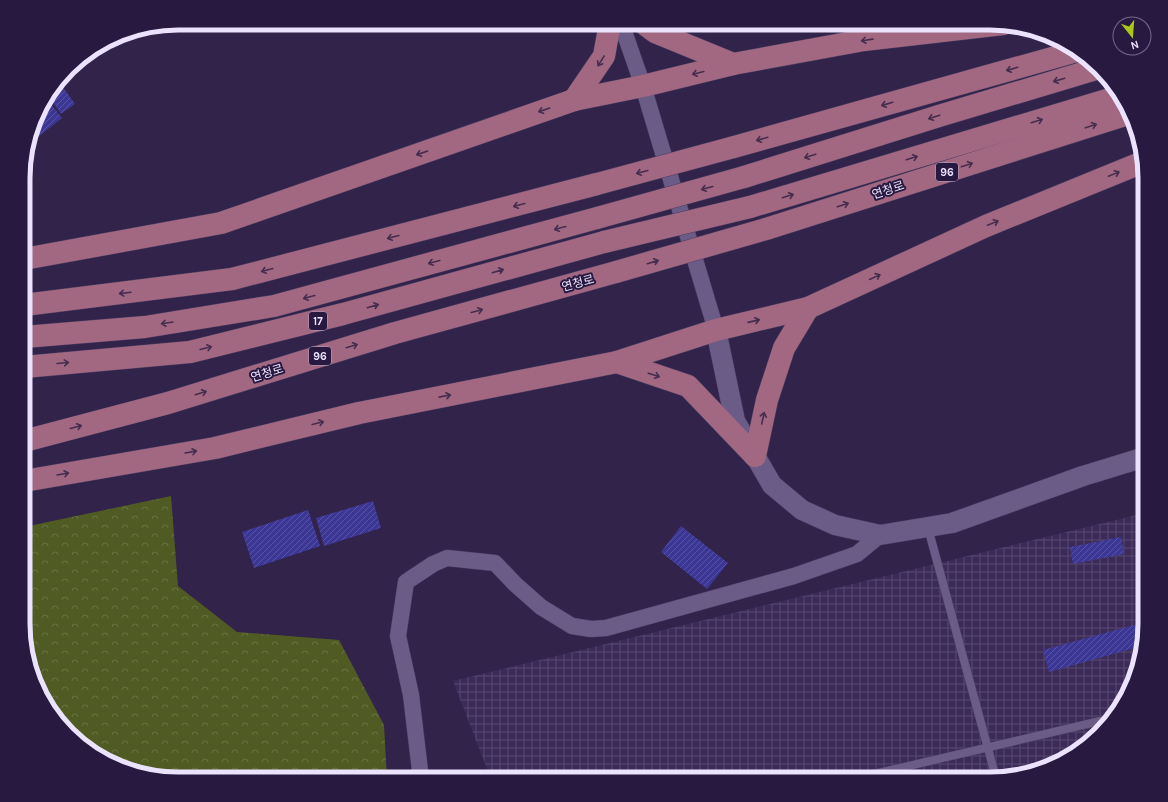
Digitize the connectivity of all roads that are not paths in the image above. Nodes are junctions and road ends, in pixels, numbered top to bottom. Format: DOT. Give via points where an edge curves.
graph roads {
  1 [pos="609,30"];
  2 [pos="623,30"];
  3 [pos="652,30"];
  4 [pos="951,30"];
  5 [pos="1069,53"];
  6 [pos="733,64"];
  7 [pos="1091,70"];
  8 [pos="643,86"];
  9 [pos="1114,98"];
  10 [pos="574,100"];
  11 [pos="1124,115"];
  12 [pos="1138,164"];
  13 [pos="30,258"];
  14 [pos="30,304"];
  15 [pos="808,308"];
  16 [pos="716,330"];
  17 [pos="30,337"];
  18 [pos="617,362"];
  19 [pos="30,366"];
  20 [pos="30,439"];
  21 [pos="755,456"];
  22 [pos="1138,459"];
  23 [pos="30,480"];
  24 [pos="928,528"];
  25 [pos="880,535"];
  26 [pos="1101,721"];
  27 [pos="988,748"];
  28 [pos="419,772"];
  29 [pos="883,772"];
  30 [pos="994,772"];
  1 -- 10 [label="highway, one-way" via="604,56"];
  2 -- 8 [label="street"];
  3 -- 6 [label="highway"];
  4 -- 6 [label="highway, one-way" via="864,40"];
  5 -- 14 [label="highway, one-way, bridge" via="597,184 232,279"];
  6 -- 8 [label="highway, one-way"];
  7 -- 17 [label="highway, 17, one-way, bridge" via="744,177 274,306 145,327"];
  8 -- 10 [label="highway"];
  8 -- 16 [label="street"];
  19 -- 9 [label="highway, 17, one-way, bridge" via="190,352 343,314 604,242 750,207"];
  10 -- 13 [label="highway, one-way" via="221,223"];
  20 -- 11 [label="highway, 연청로 / 96, one-way, bridge" via="168,403 395,333 766,230"];
  15 -- 12 [label="highway, one-way" via="986,226"];
  16 -- 15 [label="highway, one-way"];
  21 -- 15 [label="highway, one-way" via="767,400 784,348"];
  16 -- 18 [label="highway"];
  16 -- 21 [label="street" via="735,421"];
  18 -- 21 [label="highway, one-way" via="688,386"];
  23 -- 18 [label="highway, one-way" via="215,448 358,414"];
  21 -- 25 [label="street" via="772,485 802,510 835,525"];
  22 -- 24 [label="street" via="952,523"];
  24 -- 25 [label="street"];
  24 -- 27 [label="lane"];
  25 -- 28 [label="street" via="857,554 794,576 591,630 572,626 541,607 495,563 447,558 433,564 406,582 398,636 411,695"];
  26 -- 27 [label="lane"];
  27 -- 29 [label="lane"];
  27 -- 30 [label="lane"];
}
